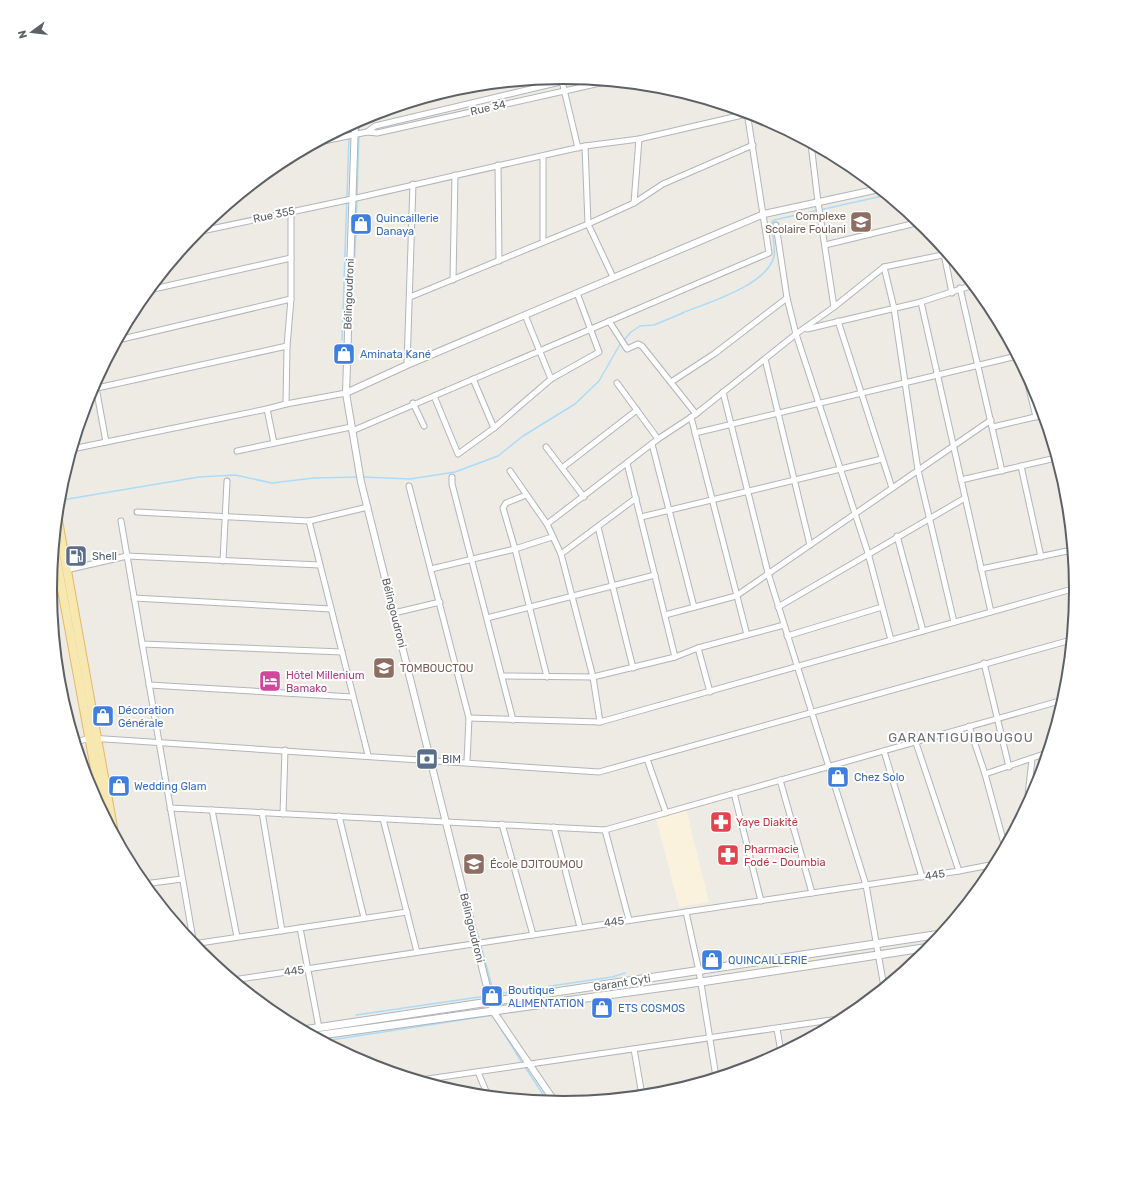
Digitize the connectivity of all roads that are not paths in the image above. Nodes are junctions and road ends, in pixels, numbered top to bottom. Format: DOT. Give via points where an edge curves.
graph roads {
  1 [pos="562,84"];
  2 [pos="538,85"];
  3 [pos="594,85"];
  4 [pos="564,91"];
  5 [pos="738,116"];
  6 [pos="750,120"];
  7 [pos="354,129"];
  8 [pos="367,132"];
  9 [pos="354,134"];
  10 [pos="335,138"];
  11 [pos="639,139"];
  12 [pos="753,145"];
  13 [pos="585,146"];
  14 [pos="578,148"];
  15 [pos="812,150"];
  16 [pos="543,157"];
  17 [pos="498,165"];
  18 [pos="455,175"];
  19 [pos="413,184"];
  20 [pos="873,191"];
  21 [pos="352,199"];
  22 [pos="634,203"];
  23 [pos="818,204"];
  24 [pos="292,212"];
  25 [pos="764,214"];
  26 [pos="588,224"];
  27 [pos="912,224"];
  28 [pos="776,225"];
  29 [pos="209,228"];
  30 [pos="543,242"];
  31 [pos="825,245"];
  32 [pos="942,255"];
  33 [pos="291,258"];
  34 [pos="499,261"];
  35 [pos="947,261"];
  36 [pos="884,267"];
  37 [pos="613,277"];
  38 [pos="453,280"];
  39 [pos="967,286"];
  40 [pos="157,288"];
  41 [pos="960,288"];
  42 [pos="577,293"];
  43 [pos="952,293"];
  44 [pos="410,297"];
  45 [pos="787,298"];
  46 [pos="291,299"];
  47 [pos="921,302"];
  48 [pos="834,307"];
  49 [pos="894,308"];
  50 [pos="525,315"];
  51 [pos="609,321"];
  52 [pos="838,321"];
  53 [pos="590,328"];
  54 [pos="804,329"];
  55 [pos="796,334"];
  56 [pos="124,339"];
  57 [pos="287,346"];
  58 [pos="539,351"];
  59 [pos="1012,357"];
  60 [pos="765,359"];
  61 [pos="407,365"];
  62 [pos="979,365"];
  63 [pos="937,375"];
  64 [pos="551,378"];
  65 [pos="473,379"];
  66 [pos="671,382"];
  67 [pos="617,383"];
  68 [pos="906,383"];
  69 [pos="100,387"];
  70 [pos="723,392"];
  71 [pos="346,393"];
  72 [pos="861,393"];
  73 [pos="97,394"];
  74 [pos="434,396"];
  75 [pos="1032,402"];
  76 [pos="413,403"];
  77 [pos="818,403"];
  78 [pos="286,404"];
  79 [pos="267,409"];
  80 [pos="637,410"];
  81 [pos="778,413"];
  82 [pos="693,416"];
  83 [pos="1036,417"];
  84 [pos="991,420"];
  85 [pos="731,424"];
  86 [pos="424,426"];
  87 [pos="993,427"];
  88 [pos="494,428"];
  89 [pos="352,429"];
  90 [pos="695,433"];
  91 [pos="658,439"];
  92 [pos="106,442"];
  93 [pos="274,443"];
  94 [pos="652,444"];
  95 [pos="954,446"];
  96 [pos="546,447"];
  97 [pos="77,448"];
  98 [pos="237,451"];
  99 [pos="882,459"];
  100 [pos="1052,459"];
  101 [pos="627,463"];
  102 [pos="1021,466"];
  103 [pos="562,468"];
  104 [pos="840,469"];
  105 [pos="918,470"];
  106 [pos="510,471"];
  107 [pos="1002,471"];
  108 [pos="452,477"];
  109 [pos="794,480"];
  110 [pos="961,480"];
  111 [pos="227,481"];
  112 [pos="409,486"];
  113 [pos="892,488"];
  114 [pos="748,491"];
  115 [pos="526,496"];
  116 [pos="584,497"];
  117 [pos="636,498"];
  118 [pos="965,498"];
  119 [pos="712,500"];
  120 [pos="368,507"];
  121 [pos="669,510"];
  122 [pos="137,512"];
  123 [pos="855,514"];
  124 [pos="225,516"];
  125 [pos="641,517"];
  126 [pos="930,519"];
  127 [pos="121,521"];
  128 [pos="309,521"];
  129 [pos="546,524"];
  130 [pos="598,527"];
  131 [pos="60,534"];
  132 [pos="897,536"];
  133 [pos="552,537"];
  134 [pos="810,545"];
  135 [pos="515,548"];
  136 [pos="1067,551"];
  137 [pos="868,553"];
  138 [pos="561,554"];
  139 [pos="127,556"];
  140 [pos="1041,557"];
  141 [pos="472,559"];
  142 [pos="223,561"];
  143 [pos="58,564"];
  144 [pos="320,565"];
  145 [pos="431,569"];
  146 [pos="981,569"];
  147 [pos="66,570"];
  148 [pos="768,574"];
  149 [pos="655,575"];
  150 [pos="613,586"];
  151 [pos="1069,590"];
  152 [pos="572,596"];
  153 [pos="736,596"];
  154 [pos="134,598"];
  155 [pos="440,602"];
  156 [pos="530,607"];
  157 [pos="694,607"];
  158 [pos="778,607"];
  159 [pos="882,607"];
  160 [pos="331,609"];
  161 [pos="991,612"];
  162 [pos="394,613"];
  163 [pos="665,615"];
  164 [pos="487,618"];
  165 [pos="954,622"];
  166 [pos="784,625"];
  167 [pos="923,631"];
  168 [pos="747,635"];
  169 [pos="787,636"];
  170 [pos="891,640"];
  171 [pos="1066,641"];
  172 [pos="142,644"];
  173 [pos="698,648"];
  174 [pos="342,652"];
  175 [pos="675,657"];
  176 [pos="984,663"];
  177 [pos="797,667"];
  178 [pos="633,668"];
  179 [pos="502,676"];
  180 [pos="547,676"];
  181 [pos="593,677"];
  182 [pos="149,685"];
  183 [pos="710,692"];
  184 [pos="353,697"];
  185 [pos="1056,702"];
  186 [pos="812,712"];
  187 [pos="469,718"];
  188 [pos="997,718"];
  189 [pos="513,720"];
  190 [pos="600,722"];
  191 [pos="969,726"];
  192 [pos="94,738"];
  193 [pos="80,741"];
  194 [pos="159,743"];
  195 [pos="916,743"];
  196 [pos="285,750"];
  197 [pos="884,751"];
  198 [pos="368,755"];
  199 [pos="1041,756"];
  200 [pos="430,759"];
  201 [pos="647,759"];
  202 [pos="1032,759"];
  203 [pos="467,761"];
  204 [pos="829,766"];
  205 [pos="1009,767"];
  206 [pos="985,774"];
  207 [pos="780,780"];
  208 [pos="1029,786"];
  209 [pos="100,793"];
  210 [pos="734,793"];
  211 [pos="170,808"];
  212 [pos="212,810"];
  213 [pos="262,812"];
  214 [pos="666,813"];
  215 [pos="283,814"];
  216 [pos="338,816"];
  217 [pos="111,817"];
  218 [pos="383,819"];
  219 [pos="446,821"];
  220 [pos="502,824"];
  221 [pos="554,827"];
  222 [pos="605,830"];
  223 [pos="1002,841"];
  224 [pos="987,865"];
  225 [pos="958,871"];
  226 [pos="922,876"];
  227 [pos="182,879"];
  228 [pos="151,883"];
  229 [pos="866,885"];
  230 [pos="812,893"];
  231 [pos="761,901"];
  232 [pos="407,912"];
  233 [pos="686,912"];
  234 [pos="364,918"];
  235 [pos="629,920"];
  236 [pos="580,927"];
  237 [pos="300,928"];
  238 [pos="282,931"];
  239 [pos="192,934"];
  240 [pos="533,935"];
  241 [pos="933,935"];
  242 [pos="237,938"];
  243 [pos="201,943"];
  244 [pos="476,943"];
  245 [pos="875,944"];
  246 [pos="921,948"];
  247 [pos="417,952"];
  248 [pos="877,955"];
  249 [pos="308,969"];
  250 [pos="699,971"];
  251 [pos="240,979"];
  252 [pos="883,981"];
  253 [pos="701,982"];
  254 [pos="491,1003"];
  255 [pos="493,1011"];
  256 [pos="823,1024"];
  257 [pos="777,1029"];
  258 [pos="318,1032"];
  259 [pos="320,1034"];
  260 [pos="320,1034"];
  261 [pos="710,1039"];
  262 [pos="780,1047"];
  263 [pos="634,1049"];
  264 [pos="530,1064"];
  265 [pos="478,1072"];
  266 [pos="715,1072"];
  267 [pos="431,1079"];
  268 [pos="485,1090"];
  269 [pos="640,1090"];
  270 [pos="551,1096"];
  1 -- 4 [label="street"];
  2 -- 8 [label="street, Rue 34" via="375,126"];
  3 -- 4 [label="street, Rue 34"];
  4 -- 8 [label="street, Rue 34" via="377,133"];
  4 -- 14 [label="street"];
  5 -- 11 [label="street, Rue 355"];
  6 -- 12 [label="street"];
  7 -- 9 [label="street, Bélingoudroni"];
  8 -- 9 [label="street, Rue 34"];
  9 -- 10 [label="street, Rue 34"];
  9 -- 21 [label="street, Bélingoudroni"];
  11 -- 13 [label="street, Rue 355"];
  11 -- 22 [label="street"];
  12 -- 22 [label="street" via="663,184"];
  12 -- 25 [label="street"];
  13 -- 14 [label="street, Rue 355"];
  13 -- 26 [label="street"];
  14 -- 16 [label="street, Rue 355"];
  15 -- 23 [label="street"];
  16 -- 17 [label="street, Rue 355"];
  16 -- 30 [label="street"];
  17 -- 18 [label="street, Rue 355"];
  17 -- 34 [label="street"];
  18 -- 19 [label="street, Rue 355"];
  18 -- 38 [label="street"];
  19 -- 21 [label="street, Rue 355"];
  19 -- 44 [label="street"];
  20 -- 23 [label="street"];
  21 -- 24 [label="street, Rue 355"];
  21 -- 71 [label="street, Bélingoudroni"];
  22 -- 26 [label="street"];
  23 -- 25 [label="street"];
  23 -- 31 [label="street"];
  24 -- 29 [label="street, Rue 355"];
  24 -- 33 [label="street"];
  25 -- 37 [label="street"];
  25 -- 51 [label="street" via="769,253"];
  26 -- 30 [label="street"];
  26 -- 37 [label="street"];
  27 -- 31 [label="street"];
  28 -- 45 [label="street"];
  30 -- 34 [label="street"];
  31 -- 48 [label="street"];
  32 -- 36 [label="street"];
  33 -- 40 [label="street"];
  33 -- 46 [label="street"];
  34 -- 38 [label="street"];
  35 -- 43 [label="street"];
  36 -- 48 [label="street"];
  36 -- 49 [label="street"];
  37 -- 42 [label="street"];
  38 -- 44 [label="street"];
  39 -- 41 [label="street"];
  41 -- 43 [label="street"];
  41 -- 62 [label="street"];
  42 -- 50 [label="street"];
  42 -- 53 [label="street"];
  43 -- 47 [label="street"];
  44 -- 61 [label="street"];
  45 -- 55 [label="street"];
  45 -- 66 [label="street" via="714,354"];
  46 -- 56 [label="street"];
  46 -- 57 [label="street"];
  47 -- 49 [label="street"];
  47 -- 63 [label="street"];
  48 -- 54 [label="street"];
  49 -- 52 [label="street"];
  49 -- 68 [label="street"];
  50 -- 58 [label="street"];
  50 -- 61 [label="street"];
  51 -- 53 [label="street"];
  51 -- 66 [label="street" via="627,349 638,344 642,346"];
  52 -- 54 [label="street"];
  52 -- 72 [label="street"];
  53 -- 58 [label="street"];
  53 -- 64 [label="street" via="599,352"];
  54 -- 55 [label="street"];
  55 -- 60 [label="street"];
  55 -- 77 [label="street"];
  57 -- 69 [label="street"];
  57 -- 78 [label="street"];
  58 -- 64 [label="street"];
  58 -- 65 [label="street"];
  59 -- 62 [label="street"];
  60 -- 70 [label="street"];
  60 -- 81 [label="street"];
  61 -- 71 [label="street"];
  62 -- 63 [label="street"];
  62 -- 84 [label="street"];
  63 -- 68 [label="street"];
  63 -- 95 [label="street"];
  64 -- 88 [label="street"];
  65 -- 74 [label="street"];
  65 -- 88 [label="street"];
  66 -- 82 [label="street"];
  67 -- 80 [label="street"];
  68 -- 72 [label="street"];
  68 -- 105 [label="street"];
  70 -- 82 [label="street"];
  70 -- 85 [label="street"];
  71 -- 78 [label="street"];
  71 -- 89 [label="street, Bélingoudroni"];
  72 -- 77 [label="street"];
  72 -- 99 [label="street"];
  73 -- 92 [label="street"];
  74 -- 76 [label="street"];
  74 -- 88 [label="street" via="458,454"];
  75 -- 83 [label="street"];
  76 -- 86 [label="street"];
  76 -- 89 [label="street"];
  77 -- 81 [label="street"];
  77 -- 104 [label="street"];
  78 -- 79 [label="street"];
  79 -- 92 [label="street"];
  79 -- 93 [label="street"];
  80 -- 91 [label="street"];
  80 -- 103 [label="street"];
  81 -- 85 [label="street"];
  81 -- 109 [label="street"];
  82 -- 90 [label="street"];
  82 -- 91 [label="street"];
  83 -- 87 [label="street"];
  84 -- 87 [label="street"];
  84 -- 95 [label="street"];
  85 -- 90 [label="street"];
  85 -- 114 [label="street"];
  87 -- 107 [label="street"];
  89 -- 93 [label="street"];
  89 -- 120 [label="street, Bélingoudroni"];
  90 -- 119 [label="street"];
  91 -- 94 [label="street"];
  92 -- 97 [label="street"];
  93 -- 98 [label="street"];
  94 -- 101 [label="street"];
  94 -- 121 [label="street"];
  95 -- 105 [label="street"];
  95 -- 110 [label="street"];
  96 -- 103 [label="street"];
  99 -- 104 [label="street"];
  99 -- 113 [label="street"];
  100 -- 102 [label="street"];
  101 -- 116 [label="street"];
  101 -- 117 [label="street"];
  102 -- 107 [label="street"];
  102 -- 140 [label="street"];
  103 -- 116 [label="street"];
  104 -- 109 [label="street"];
  104 -- 123 [label="street"];
  105 -- 113 [label="street"];
  105 -- 126 [label="street"];
  106 -- 115 [label="street"];
  107 -- 110 [label="street"];
  108 -- 141 [label="street"];
  109 -- 114 [label="street"];
  109 -- 134 [label="street"];
  110 -- 118 [label="street"];
  111 -- 124 [label="street"];
  112 -- 145 [label="street"];
  113 -- 123 [label="street"];
  114 -- 119 [label="street"];
  114 -- 148 [label="street"];
  115 -- 129 [label="street"];
  115 -- 135 [label="street" via="502,508"];
  116 -- 129 [label="street"];
  117 -- 125 [label="street"];
  117 -- 130 [label="street"];
  118 -- 126 [label="street"];
  118 -- 146 [label="street"];
  119 -- 121 [label="street"];
  119 -- 153 [label="street"];
  120 -- 128 [label="street"];
  120 -- 162 [label="street, Bélingoudroni"];
  121 -- 125 [label="street"];
  121 -- 157 [label="street"];
  122 -- 124 [label="street"];
  123 -- 134 [label="street"];
  123 -- 137 [label="street"];
  124 -- 128 [label="street"];
  124 -- 142 [label="street"];
  125 -- 149 [label="street"];
  126 -- 132 [label="street"];
  126 -- 165 [label="street"];
  127 -- 139 [label="street"];
  128 -- 144 [label="street"];
  129 -- 133 [label="street"];
  130 -- 138 [label="street"];
  130 -- 150 [label="street"];
  131 -- 147 [label="main road"];
  132 -- 137 [label="street"];
  132 -- 167 [label="street"];
  133 -- 135 [label="street"];
  133 -- 138 [label="street"];
  134 -- 148 [label="street"];
  135 -- 141 [label="street"];
  135 -- 156 [label="street"];
  136 -- 140 [label="street"];
  137 -- 158 [label="street"];
  137 -- 159 [label="street"];
  138 -- 152 [label="street"];
  139 -- 142 [label="street"];
  139 -- 147 [label="street"];
  139 -- 154 [label="street"];
  140 -- 146 [label="street"];
  141 -- 145 [label="street"];
  141 -- 164 [label="street"];
  142 -- 144 [label="street"];
  143 -- 192 [label="main road"];
  144 -- 160 [label="street"];
  145 -- 155 [label="street"];
  146 -- 161 [label="street"];
  147 -- 192 [label="main road"];
  148 -- 153 [label="street"];
  148 -- 158 [label="street"];
  149 -- 150 [label="street"];
  149 -- 163 [label="street"];
  150 -- 152 [label="street"];
  150 -- 178 [label="street"];
  151 -- 161 [label="street"];
  152 -- 156 [label="street"];
  152 -- 181 [label="street"];
  153 -- 157 [label="street"];
  153 -- 168 [label="street"];
  154 -- 160 [label="street"];
  154 -- 172 [label="street"];
  155 -- 162 [label="street"];
  155 -- 187 [label="street"];
  156 -- 164 [label="street"];
  156 -- 180 [label="street"];
  157 -- 163 [label="street"];
  158 -- 166 [label="street"];
  159 -- 169 [label="street"];
  159 -- 170 [label="street"];
  160 -- 174 [label="street"];
  161 -- 165 [label="street"];
  162 -- 200 [label="street, Bélingoudroni"];
  163 -- 175 [label="street"];
  164 -- 179 [label="street"];
  165 -- 167 [label="street"];
  166 -- 168 [label="street"];
  166 -- 169 [label="street"];
  167 -- 170 [label="street"];
  168 -- 173 [label="street"];
  169 -- 177 [label="street"];
  170 -- 177 [label="street"];
  171 -- 176 [label="street"];
  172 -- 174 [label="street"];
  172 -- 182 [label="street"];
  173 -- 175 [label="street"];
  173 -- 183 [label="street"];
  174 -- 184 [label="street"];
  175 -- 178 [label="street"];
  176 -- 186 [label="street"];
  176 -- 188 [label="street"];
  177 -- 183 [label="street"];
  177 -- 186 [label="street"];
  178 -- 181 [label="street"];
  179 -- 180 [label="street"];
  179 -- 189 [label="street"];
  180 -- 181 [label="street"];
  181 -- 190 [label="street"];
  182 -- 184 [label="street"];
  182 -- 194 [label="street"];
  183 -- 190 [label="street"];
  184 -- 198 [label="street"];
  185 -- 188 [label="street"];
  186 -- 201 [label="street"];
  186 -- 204 [label="street"];
  187 -- 189 [label="street"];
  187 -- 203 [label="street"];
  188 -- 191 [label="street"];
  188 -- 205 [label="street"];
  189 -- 190 [label="street"];
  191 -- 195 [label="street"];
  191 -- 206 [label="street"];
  192 -- 193 [label="street"];
  192 -- 194 [label="street"];
  192 -- 209 [label="main road"];
  192 -- 217 [label="main road"];
  194 -- 196 [label="street"];
  194 -- 211 [label="street"];
  195 -- 197 [label="street"];
  195 -- 225 [label="street"];
  196 -- 198 [label="street"];
  196 -- 215 [label="street"];
  197 -- 204 [label="street"];
  197 -- 226 [label="street"];
  198 -- 200 [label="street"];
  199 -- 202 [label="street"];
  200 -- 203 [label="street"];
  200 -- 219 [label="street, Bélingoudroni"];
  201 -- 203 [label="street" via="599,772"];
  201 -- 214 [label="street"];
  202 -- 205 [label="street"];
  202 -- 208 [label="street"];
  204 -- 207 [label="street"];
  204 -- 229 [label="street"];
  205 -- 206 [label="street"];
  206 -- 223 [label="street"];
  207 -- 210 [label="street"];
  207 -- 230 [label="street"];
  210 -- 214 [label="street"];
  210 -- 231 [label="street"];
  211 -- 212 [label="street"];
  211 -- 227 [label="street"];
  212 -- 213 [label="street"];
  212 -- 242 [label="street"];
  213 -- 215 [label="street"];
  213 -- 238 [label="street"];
  214 -- 222 [label="street"];
  215 -- 216 [label="street"];
  216 -- 218 [label="street"];
  216 -- 234 [label="street"];
  218 -- 219 [label="street"];
  218 -- 232 [label="street"];
  219 -- 220 [label="street"];
  219 -- 244 [label="street, Bélingoudroni"];
  220 -- 221 [label="street"];
  220 -- 240 [label="street"];
  221 -- 222 [label="street"];
  221 -- 236 [label="street"];
  222 -- 235 [label="street"];
  224 -- 225 [label="street, 445"];
  225 -- 226 [label="street, 445"];
  226 -- 229 [label="street, 445"];
  227 -- 228 [label="street"];
  227 -- 239 [label="street"];
  229 -- 230 [label="street, 445"];
  229 -- 245 [label="street"];
  230 -- 231 [label="street, 445"];
  231 -- 233 [label="street, 445"];
  232 -- 234 [label="street"];
  232 -- 247 [label="street"];
  233 -- 235 [label="street, 445"];
  233 -- 250 [label="street"];
  234 -- 237 [label="street"];
  235 -- 236 [label="street, 445"];
  236 -- 240 [label="street, 445"];
  237 -- 238 [label="street"];
  237 -- 249 [label="street"];
  238 -- 242 [label="street"];
  240 -- 244 [label="street, 445"];
  241 -- 245 [label="main road, Garant Cyti"];
  242 -- 243 [label="street"];
  244 -- 247 [label="street, 445"];
  244 -- 254 [label="street, Bélingoudroni"];
  245 -- 248 [label="street"];
  245 -- 250 [label="main road, Garant Cyti"];
  246 -- 248 [label="main road, Garant Cyti"];
  247 -- 249 [label="street, 445"];
  248 -- 252 [label="street"];
  248 -- 253 [label="main road, Garant Cyti"];
  249 -- 251 [label="street, 445"];
  249 -- 258 [label="street"];
  250 -- 253 [label="street"];
  250 -- 254 [label="main road, Garant Cyti"];
  253 -- 255 [label="main road, Garant Cyti"];
  253 -- 261 [label="street"];
  254 -- 255 [label="street, Bélingoudroni"];
  254 -- 259 [label="main road, Garant Cyti"];
  255 -- 260 [label="main road, Garant Cyti"];
  255 -- 264 [label="street, Bélingoudroni"];
  256 -- 257 [label="street"];
  257 -- 261 [label="street"];
  257 -- 262 [label="street"];
  261 -- 263 [label="street"];
  261 -- 266 [label="street"];
  263 -- 264 [label="street"];
  263 -- 269 [label="street"];
  264 -- 265 [label="street"];
  264 -- 270 [label="street, Bélingoudroni"];
  265 -- 267 [label="street"];
  265 -- 268 [label="street"];
}
